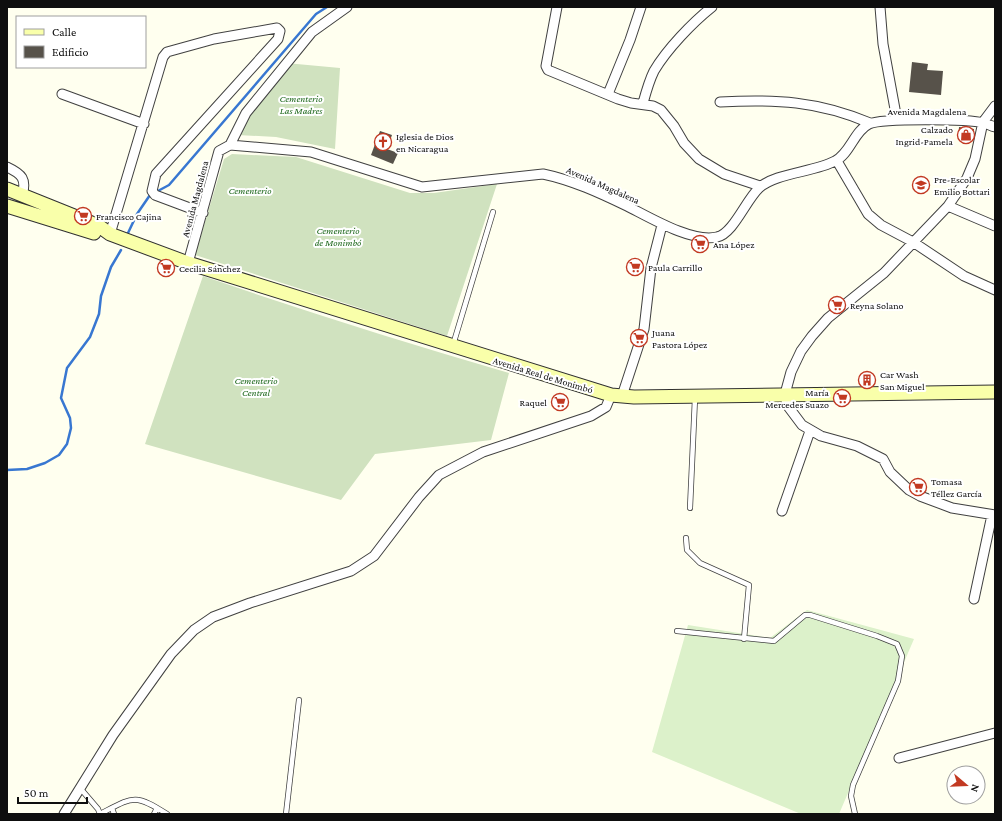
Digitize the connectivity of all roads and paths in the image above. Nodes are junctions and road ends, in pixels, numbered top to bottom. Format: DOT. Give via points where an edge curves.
graph roads {
  1 [pos="346,7"];
  2 [pos="557,7"];
  3 [pos="641,7"];
  4 [pos="712,7"];
  5 [pos="880,7"];
  6 [pos="62,94"];
  7 [pos="608,94"];
  8 [pos="720,102"];
  9 [pos="643,103"];
  10 [pos="995,106"];
  11 [pos="897,120"];
  12 [pos="983,122"];
  13 [pos="870,123"];
  14 [pos="144,124"];
  15 [pos="995,127"];
  16 [pos="230,145"];
  17 [pos="837,161"];
  18 [pos="7,167"];
  19 [pos="760,186"];
  20 [pos="7,189"];
  21 [pos="22,196"];
  22 [pos="7,206"];
  23 [pos="948,206"];
  24 [pos="493,212"];
  25 [pos="203,213"];
  26 [pos="662,225"];
  27 [pos="995,226"];
  28 [pos="110,234"];
  29 [pos="913,242"];
  30 [pos="188,263"];
  31 [pos="995,290"];
  32 [pos="452,347"];
  33 [pos="995,392"];
  34 [pos="784,394"];
  35 [pos="616,396"];
  36 [pos="695,396"];
  37 [pos="810,431"];
  38 [pos="690,508"];
  39 [pos="782,511"];
  40 [pos="993,515"];
  41 [pos="686,538"];
  42 [pos="974,599"];
  43 [pos="677,631"];
  44 [pos="744,639"];
  45 [pos="299,700"];
  46 [pos="995,733"];
  47 [pos="899,758"];
  48 [pos="80,788"];
  49 [pos="112,808"];
  50 [pos="157,808"];
  51 [pos="64,814"];
  52 [pos="100,814"];
  53 [pos="114,814"];
  54 [pos="154,814"];
  55 [pos="167,814"];
  56 [pos="286,814"];
  57 [pos="855,814"];
  1 -- 16 [label="street" via="312,32 246,113"];
  2 -- 7 [label="street" via="546,66 548,70"];
  3 -- 7 [label="street"];
  4 -- 9 [label="street" via="662,59 654,72"];
  5 -- 11 [label="street" via="882,44"];
  6 -- 14 [label="street"];
  7 -- 9 [label="street" via="632,103"];
  8 -- 13 [label="street" via="760,100 813,104"];
  9 -- 19 [label="street" via="661,110 684,143 699,159 724,174"];
  10 -- 12 [label="street"];
  11 -- 12 [label="street, Avenida Magdalena"];
  11 -- 13 [label="street, Avenida Magdalena"];
  12 -- 15 [label="street"];
  12 -- 23 [label="street" via="975,159"];
  13 -- 17 [label="street" via="860,131"];
  14 -- 25 [label="street" via="162,57 167,52 272,28 280,31 278,39 156,174 152,191 155,195"];
  14 -- 28 [label="street"];
  16 -- 25 [label="street, Avenida Magdalena" via="220,151"];
  16 -- 26 [label="street, Avenida Magdalena" via="311,152 422,187 543,174 560,177 626,205"];
  17 -- 19 [label="street, Avenida Magdalena" via="775,179"];
  17 -- 29 [label="street" via="868,214 881,225"];
  18 -- 21 [label="street" via="16,171 23,180 25,185"];
  19 -- 26 [label="street, Avenida Magdalena" via="731,227 716,238 703,238"];
  20 -- 21 [label="street, Avenida Real de Monimbó"];
  21 -- 28 [label="street, Avenida Real de Monimbó" via="99,226"];
  22 -- 28 [label="street, Avenida Real de Monimbó" via="96,233"];
  23 -- 27 [label="street"];
  23 -- 29 [label="street"];
  24 -- 32 [label="lane"];
  25 -- 30 [label="street, Avenida Magdalena"];
  26 -- 35 [label="street" via="651,268 644,330"];
  28 -- 30 [label="street, Avenida Real de Monimbó"];
  29 -- 31 [label="street" via="964,276"];
  29 -- 34 [label="street" via="884,273 828,318 812,336 794,365"];
  30 -- 32 [label="street, Avenida Real de Monimbó"];
  32 -- 35 [label="street, Avenida Real de Monimbó"];
  33 -- 34 [label="street, Avenida Real de Monimbó"];
  34 -- 36 [label="street, Avenida Real de Monimbó"];
  34 -- 37 [label="street" via="786,405 792,414"];
  35 -- 36 [label="street, Avenida Real de Monimbó"];
  35 -- 48 [label="street" via="606,407 591,416 483,452 439,475 374,556 362,565 351,571 213,617 194,630 171,654"];
  36 -- 38 [label="lane"];
  37 -- 39 [label="street"];
  37 -- 40 [label="street" via="856,446 883,459 890,472 900,482 928,501 958,510"];
  40 -- 42 [label="street"];
  41 -- 44 [label="lane" via="687,550 700,563 749,585"];
  43 -- 44 [label="lane"];
  44 -- 57 [label="lane" via="774,641 805,615 810,615 890,640 901,649 898,681 853,785 851,796"];
  45 -- 56 [label="lane"];
  46 -- 47 [label="street"];
  48 -- 51 [label="street"];
  48 -- 52 [label="lane" via="98,808"];
  49 -- 50 [label="lane" via="134,798"];
  49 -- 52 [label="lane"];
  49 -- 53 [label="lane"];
  50 -- 54 [label="lane"];
  50 -- 55 [label="lane"];
}
